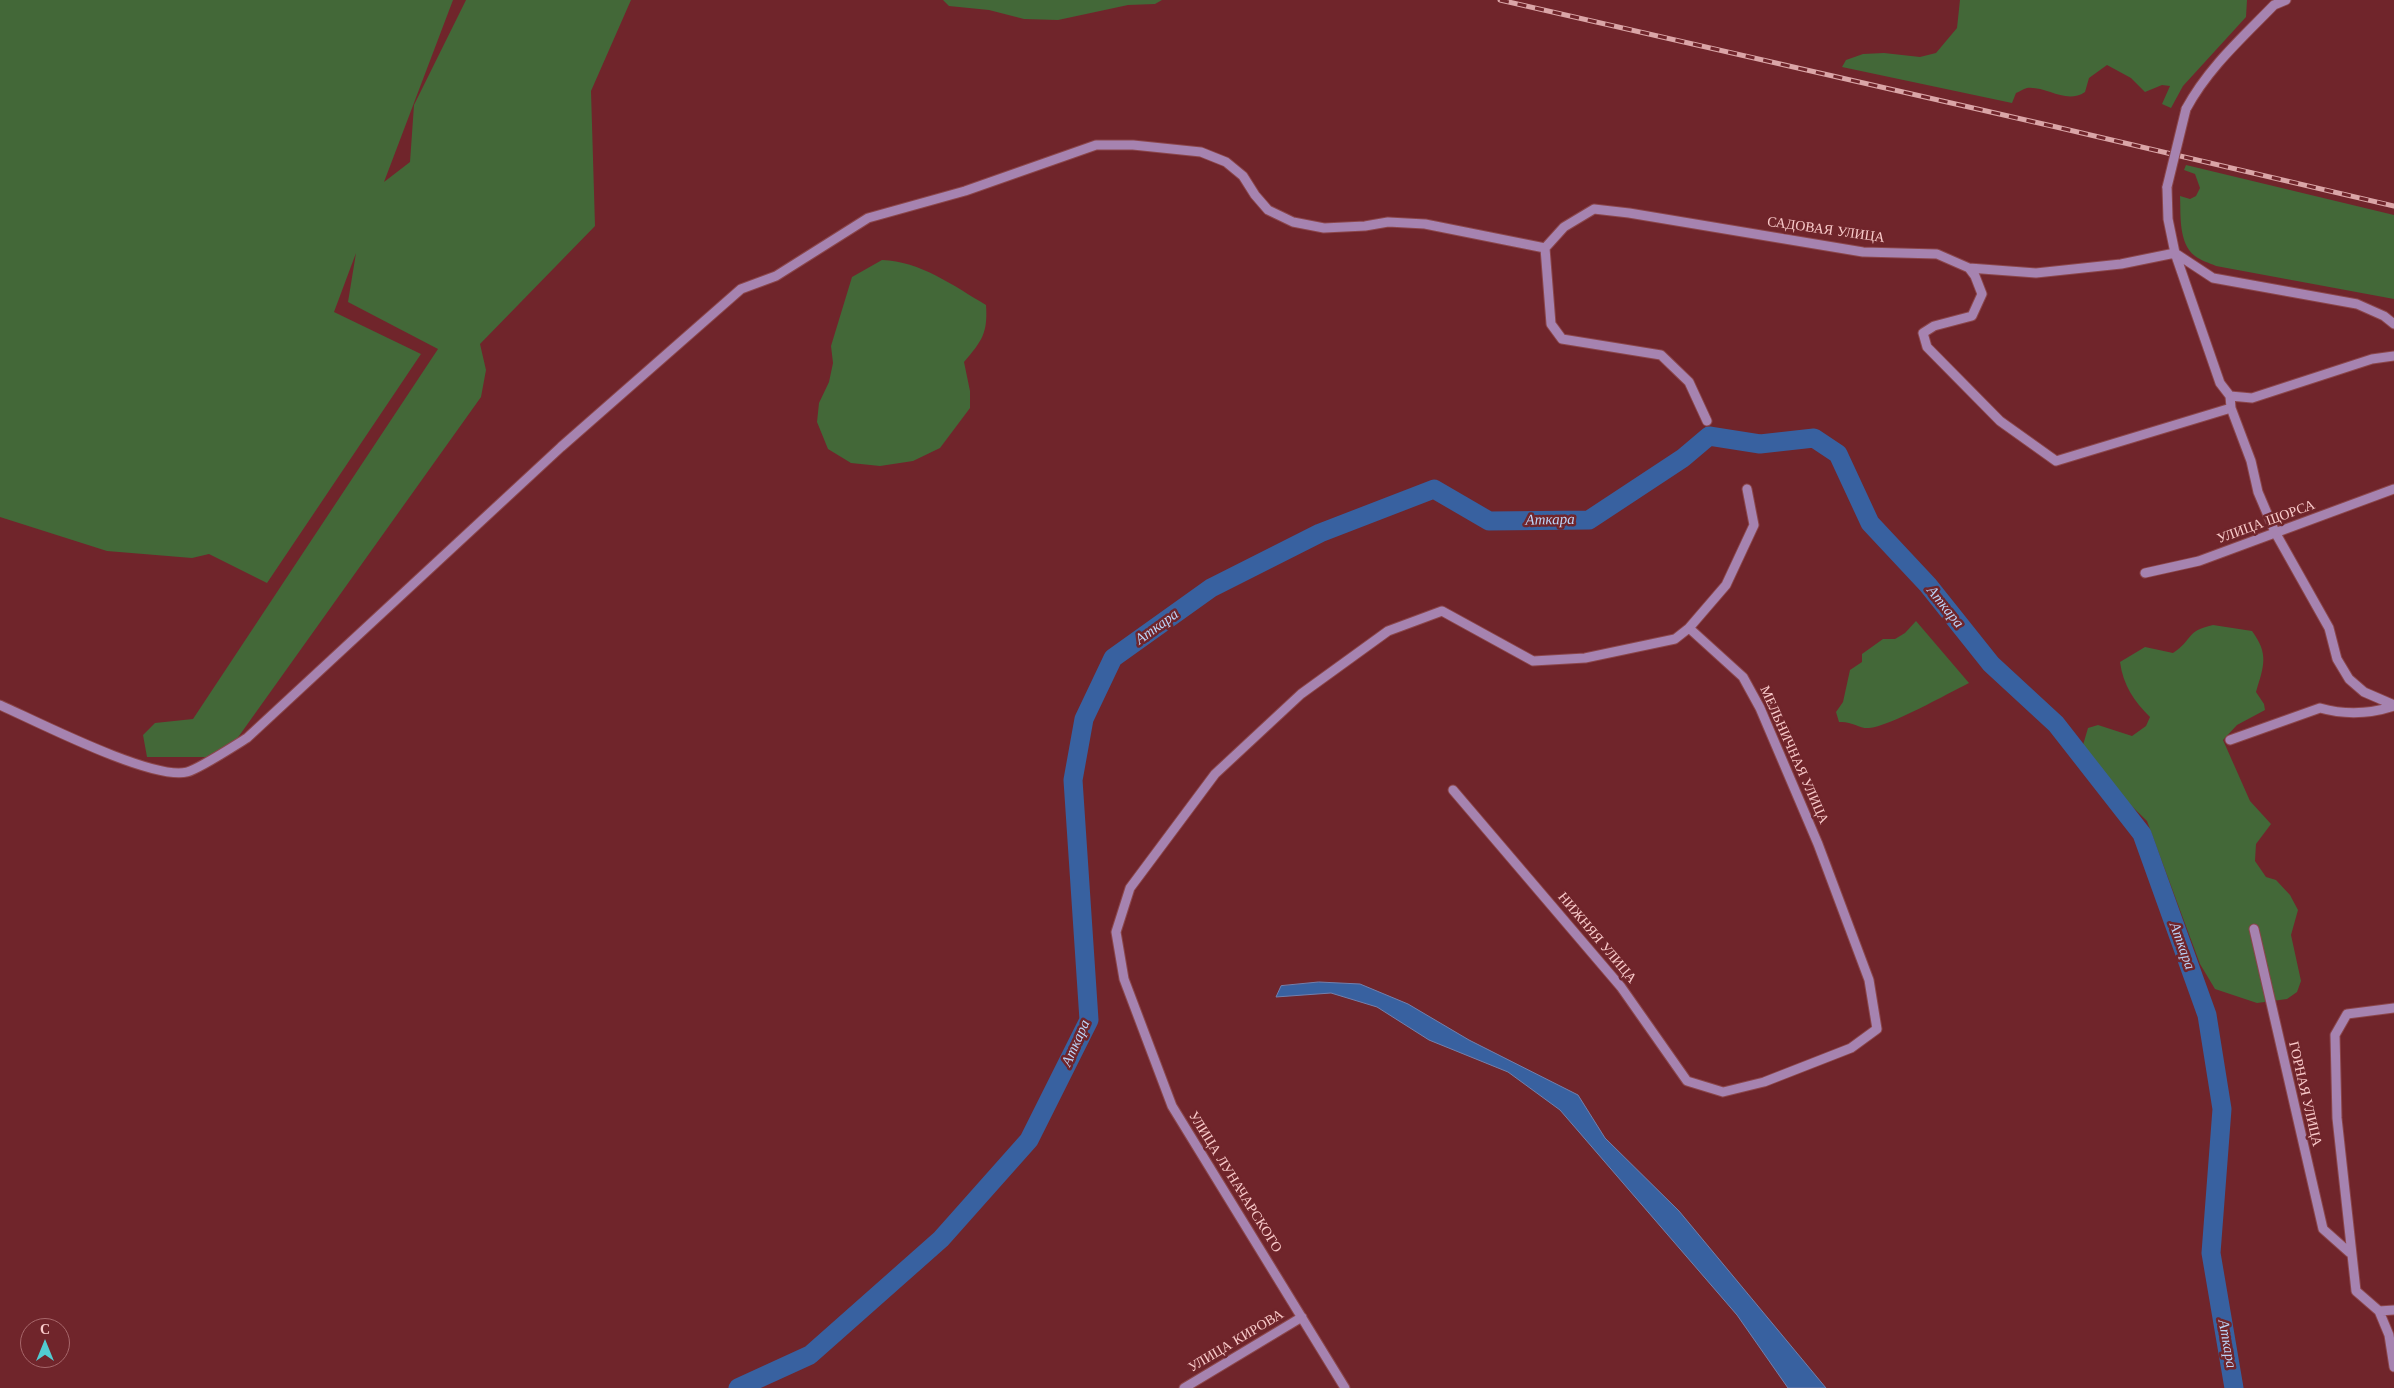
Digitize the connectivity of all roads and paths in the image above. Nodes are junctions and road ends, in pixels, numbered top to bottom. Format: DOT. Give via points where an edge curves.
graph roads {
  1 [pos="2286,0"];
  2 [pos="2272,2"];
  3 [pos="1545,248"];
  4 [pos="2174,253"];
  5 [pos="1969,268"];
  6 [pos="2394,324"];
  7 [pos="2394,356"];
  8 [pos="2230,396"];
  9 [pos="2231,408"];
  10 [pos="1708,421"];
  11 [pos="1747,489"];
  12 [pos="2394,489"];
  13 [pos="2275,532"];
  14 [pos="2145,573"];
  15 [pos="1689,628"];
  16 [pos="0,705"];
  17 [pos="2394,705"];
  18 [pos="2230,740"];
  19 [pos="1454,790"];
  20 [pos="2254,929"];
  21 [pos="2394,1008"];
  22 [pos="1723,1092"];
  23 [pos="2350,1253"];
  24 [pos="2394,1310"];
  25 [pos="2379,1311"];
  26 [pos="1302,1317"];
  27 [pos="2394,1367"];
  28 [pos="1184,1388"];
  29 [pos="1345,1388"];
  1 -- 2 [label="street"];
  2 -- 4 [label="street, bridge" via="2215,64 2186,109 2167,187"];
  3 -- 5 [label="street, САДОВАЯ УЛИЦА" via="1564,227 1594,209 1863,252 1937,254"];
  3 -- 10 [label="street" via="1551,324 1562,339 1661,355 1689,382"];
  3 -- 16 [label="street" via="1426,224 1388,222 1324,228 1293,222 1268,210 1243,176 1226,162 1200,152 1096,145 965,191 868,218 776,276 741,289 562,447 247,738 187,772 141,767"];
  4 -- 5 [label="street, САДОВАЯ УЛИЦА" via="2121,264 2036,272"];
  4 -- 6 [label="street" via="2213,278 2357,304"];
  4 -- 8 [label="street" via="2220,383"];
  5 -- 9 [label="street" via="1982,294 1972,316 1934,326 1923,333 1927,348 2000,421 2056,461"];
  7 -- 8 [label="street" via="2372,359 2252,398"];
  8 -- 9 [label="street"];
  9 -- 13 [label="street" via="2251,461 2258,492"];
  11 -- 15 [label="street" via="1754,525 1726,585"];
  12 -- 13 [label="street, УЛИЦА ЩОРСА"];
  13 -- 14 [label="street, УЛИЦА ЩОРСА" via="2200,561"];
  13 -- 17 [label="street" via="2330,628 2337,659 2349,679 2364,692"];
  15 -- 22 [label="street, МЕЛЬНИЧНАЯ УЛИЦА" via="1743,677 1760,708 1818,844 1869,980 1877,1029 1851,1048 1764,1082"];
  15 -- 26 [label="street, УЛИЦА ЛУНАЧАРСКОГО" via="1675,639 1585,658 1533,661 1442,611 1388,631 1301,694 1215,774 1130,888 1116,932 1124,979 1172,1106"];
  17 -- 18 [label="street" via="2374,713 2335,712 2320,708"];
  19 -- 22 [label="street, НИЖНЯЯ УЛИЦА" via="1621,987 1687,1081"];
  20 -- 23 [label="street, ГОРНАЯ УЛИЦА" via="2323,1229"];
  21 -- 23 [label="street" via="2346,1014 2335,1036 2337,1118"];
  23 -- 25 [label="street" via="2356,1291"];
  24 -- 25 [label="street"];
  25 -- 27 [label="street" via="2389,1335"];
  26 -- 28 [label="street, УЛИЦА КИРОВА"];
  26 -- 29 [label="street, УЛИЦА ЛУНАЧАРСКОГО"];
}
